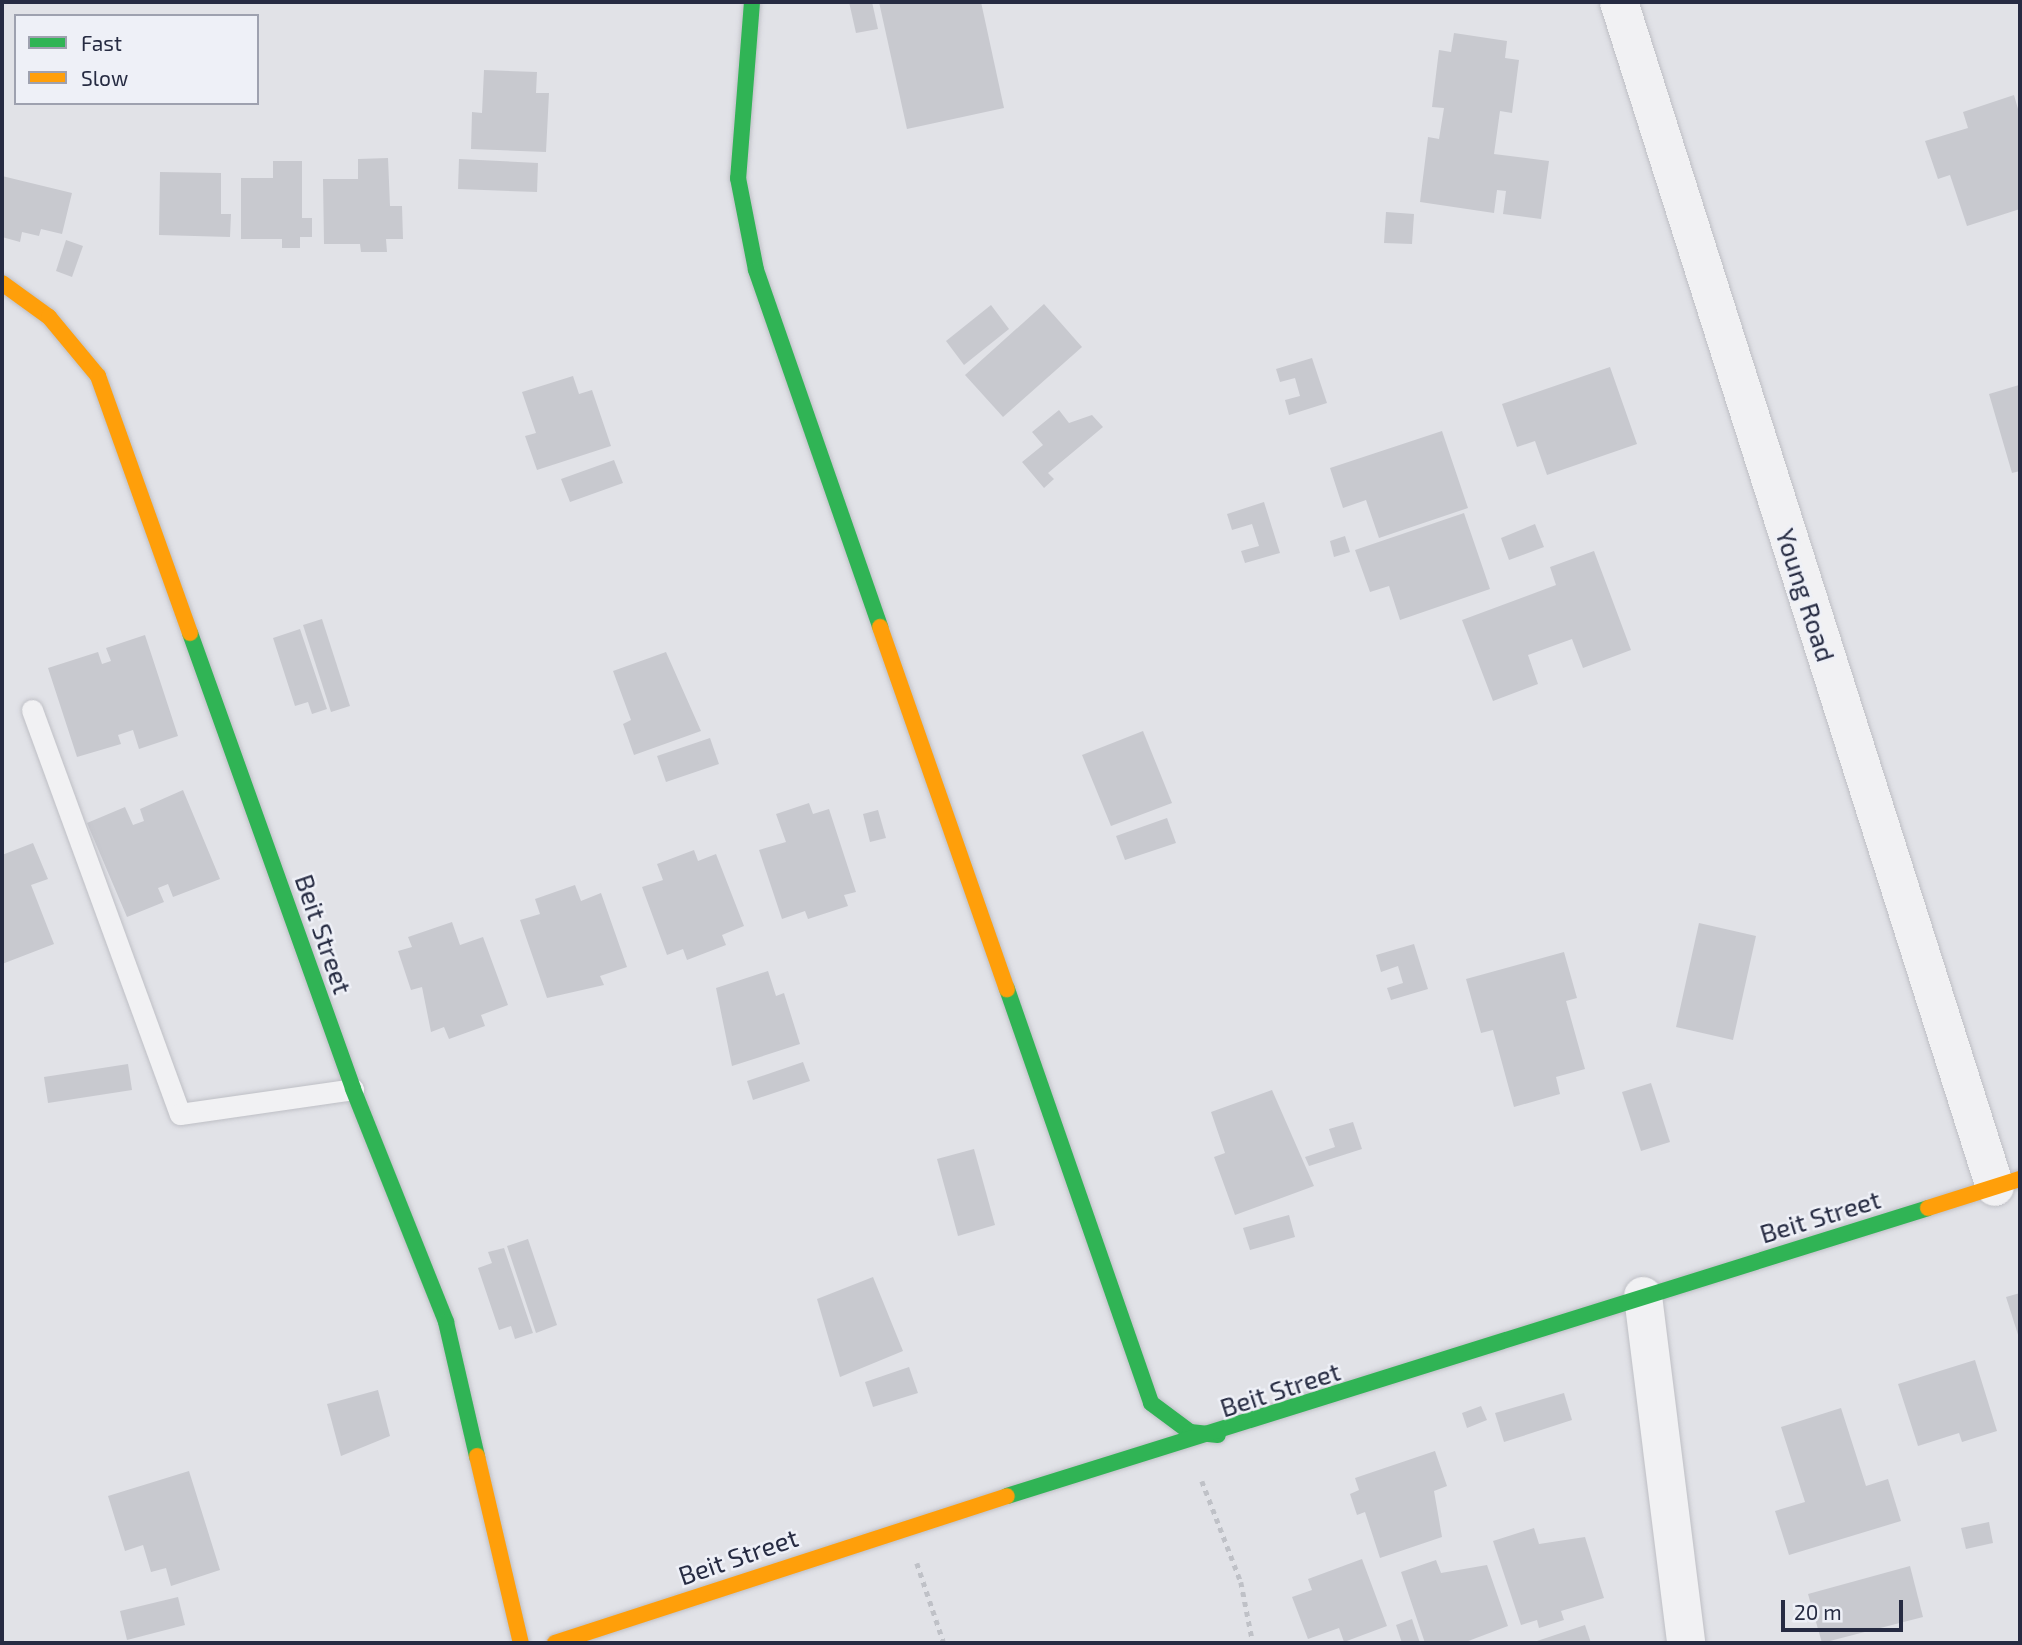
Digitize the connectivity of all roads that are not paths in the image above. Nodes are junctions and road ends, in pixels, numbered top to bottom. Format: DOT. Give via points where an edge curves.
graph roads {
  1 [pos="752,2"];
  2 [pos="1619,2"];
  3 [pos="2,283"];
  4 [pos="32,710"];
  5 [pos="353,1089"];
  6 [pos="2008,1183"];
  7 [pos="1643,1296"];
  8 [pos="1218,1435"];
  9 [pos="521,1643"];
  10 [pos="555,1643"];
  11 [pos="1686,1643"];
  1 -- 8 [label="street" via="738,177 756,270 1151,1403 1190,1432"];
  2 -- 6 [label="street, Young Road"];
  3 -- 5 [label="street, Beit Street" via="49,317 98,376"];
  4 -- 5 [label="lane" via="180,1114"];
  5 -- 9 [label="street, Beit Street" via="446,1322"];
  6 -- 7 [label="street, Beit Street"];
  7 -- 8 [label="street, Beit Street"];
  7 -- 11 [label="street"];
  8 -- 10 [label="street, Beit Street" via="906,1525"];
}
